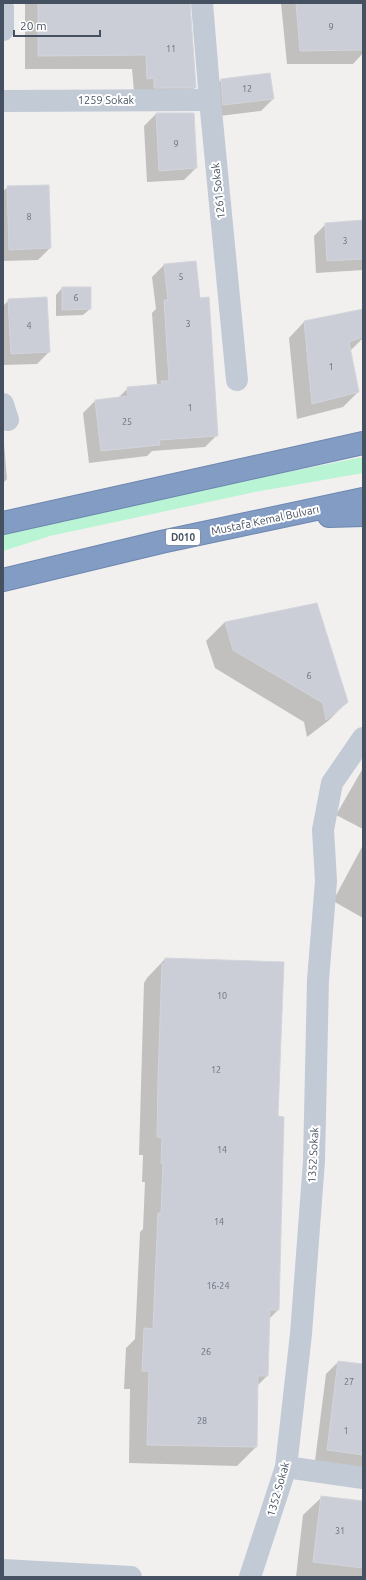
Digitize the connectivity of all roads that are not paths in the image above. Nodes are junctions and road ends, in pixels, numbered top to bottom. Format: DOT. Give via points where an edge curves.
graph roads {
  1 [pos="202,3"];
  2 [pos="3,8"];
  3 [pos="3,30"];
  4 [pos="210,100"];
  5 [pos="3,101"];
  6 [pos="237,380"];
  7 [pos="356,444"];
  8 [pos="363,499"];
  9 [pos="363,515"];
  10 [pos="278,517"];
  11 [pos="3,523"];
  12 [pos="3,580"];
  13 [pos="363,738"];
  14 [pos="286,1466"];
  15 [pos="363,1478"];
  16 [pos="3,1570"];
  17 [pos="131,1577"];
  18 [pos="250,1577"];
  1 -- 4 [label="street, 1261 Sokak"];
  2 -- 3 [label="street"];
  4 -- 5 [label="street, 1259 Sokak"];
  4 -- 6 [label="street, 1261 Sokak"];
  7 -- 11 [label="highway"];
  8 -- 10 [label="highway, Mustafa Kemal Bulvarı / D010"];
  9 -- 10 [label="highway"];
  10 -- 12 [label="highway, Mustafa Kemal Bulvarı / D010"];
  13 -- 14 [label="street, 1352 Sokak" via="332,783 323,830 326,881 318,980 314,1161 301,1334"];
  14 -- 15 [label="street"];
  14 -- 18 [label="street, 1352 Sokak"];
  16 -- 17 [label="street"];
}
